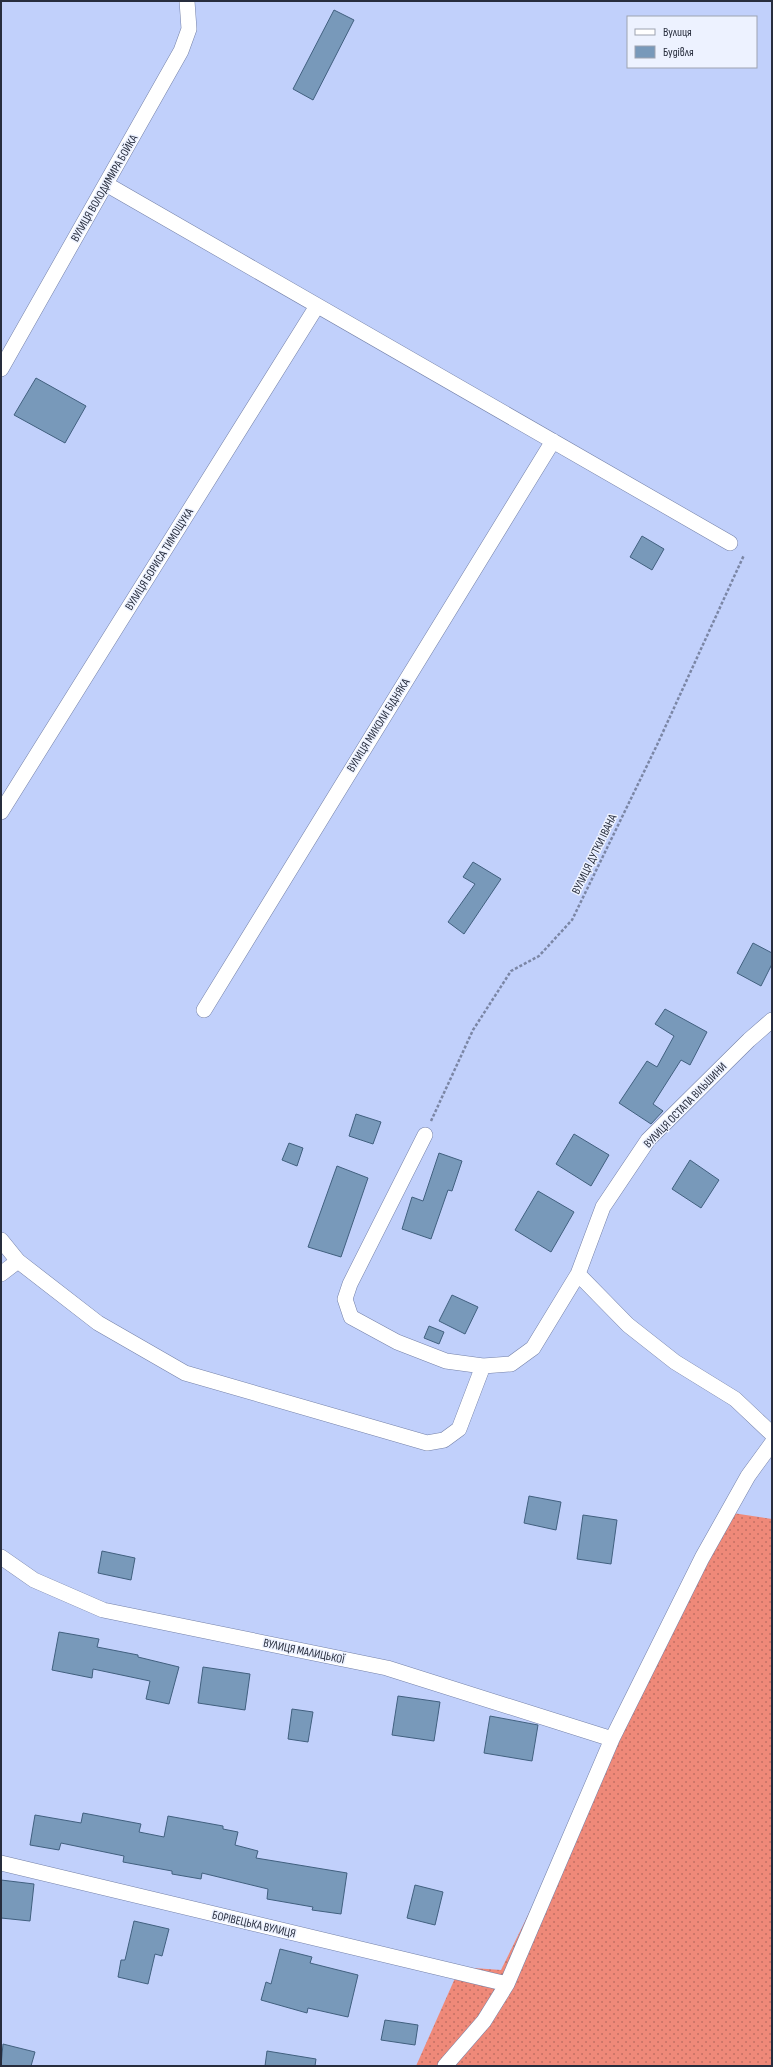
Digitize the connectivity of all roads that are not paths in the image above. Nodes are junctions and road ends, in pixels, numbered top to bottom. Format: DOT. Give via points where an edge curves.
graph roads {
  1 [pos="187,1"];
  2 [pos="106,184"];
  3 [pos="317,306"];
  4 [pos="1,369"];
  5 [pos="553,441"];
  6 [pos="730,543"];
  7 [pos="1,812"];
  8 [pos="204,1010"];
  9 [pos="772,1020"];
  10 [pos="425,1134"];
  11 [pos="1,1240"];
  12 [pos="18,1261"];
  13 [pos="1,1274"];
  14 [pos="578,1274"];
  15 [pos="483,1366"];
  16 [pos="772,1434"];
  17 [pos="772,1443"];
  18 [pos="1,1557"];
  19 [pos="612,1739"];
  20 [pos="1,1863"];
  21 [pos="507,1984"];
  22 [pos="445,2066"];
  1 -- 2 [label="street, ВУЛИЦЯ ВОЛОДИМИРА БОЙКА" via="188,29 181,51"];
  2 -- 3 [label="street"];
  2 -- 4 [label="street, ВУЛИЦЯ ВОЛОДИМИРА БОЙКА"];
  3 -- 5 [label="street"];
  3 -- 7 [label="street, ВУЛИЦЯ БОРИСА ТИМОЩУКА"];
  5 -- 6 [label="street"];
  5 -- 8 [label="street, ВУЛИЦЯ МИКОЛИ БІДНЯКА"];
  9 -- 14 [label="street, ВУЛИЦЯ ОСТАПА ВІЛЬШИНИ" via="648,1140 603,1207"];
  10 -- 15 [label="street" via="350,1284 345,1299 351,1317 397,1342 446,1361"];
  11 -- 12 [label="street"];
  12 -- 13 [label="street"];
  12 -- 15 [label="street" via="98,1323 185,1373 427,1444 444,1440 458,1429"];
  14 -- 15 [label="street, ВУЛИЦЯ ОСТАПА ВІЛЬШИНИ" via="533,1348 511,1364"];
  14 -- 16 [label="street" via="628,1325 675,1362 735,1399"];
  17 -- 19 [label="street" via="748,1476 702,1558"];
  18 -- 19 [label="street, ВУЛИЦЯ МАЛИЦЬКОЇ" via="34,1580 103,1610 387,1668"];
  19 -- 21 [label="street"];
  20 -- 21 [label="street, БОРІВЕЦЬКА ВУЛИЦЯ"];
  21 -- 22 [label="street" via="484,2021"];
}
